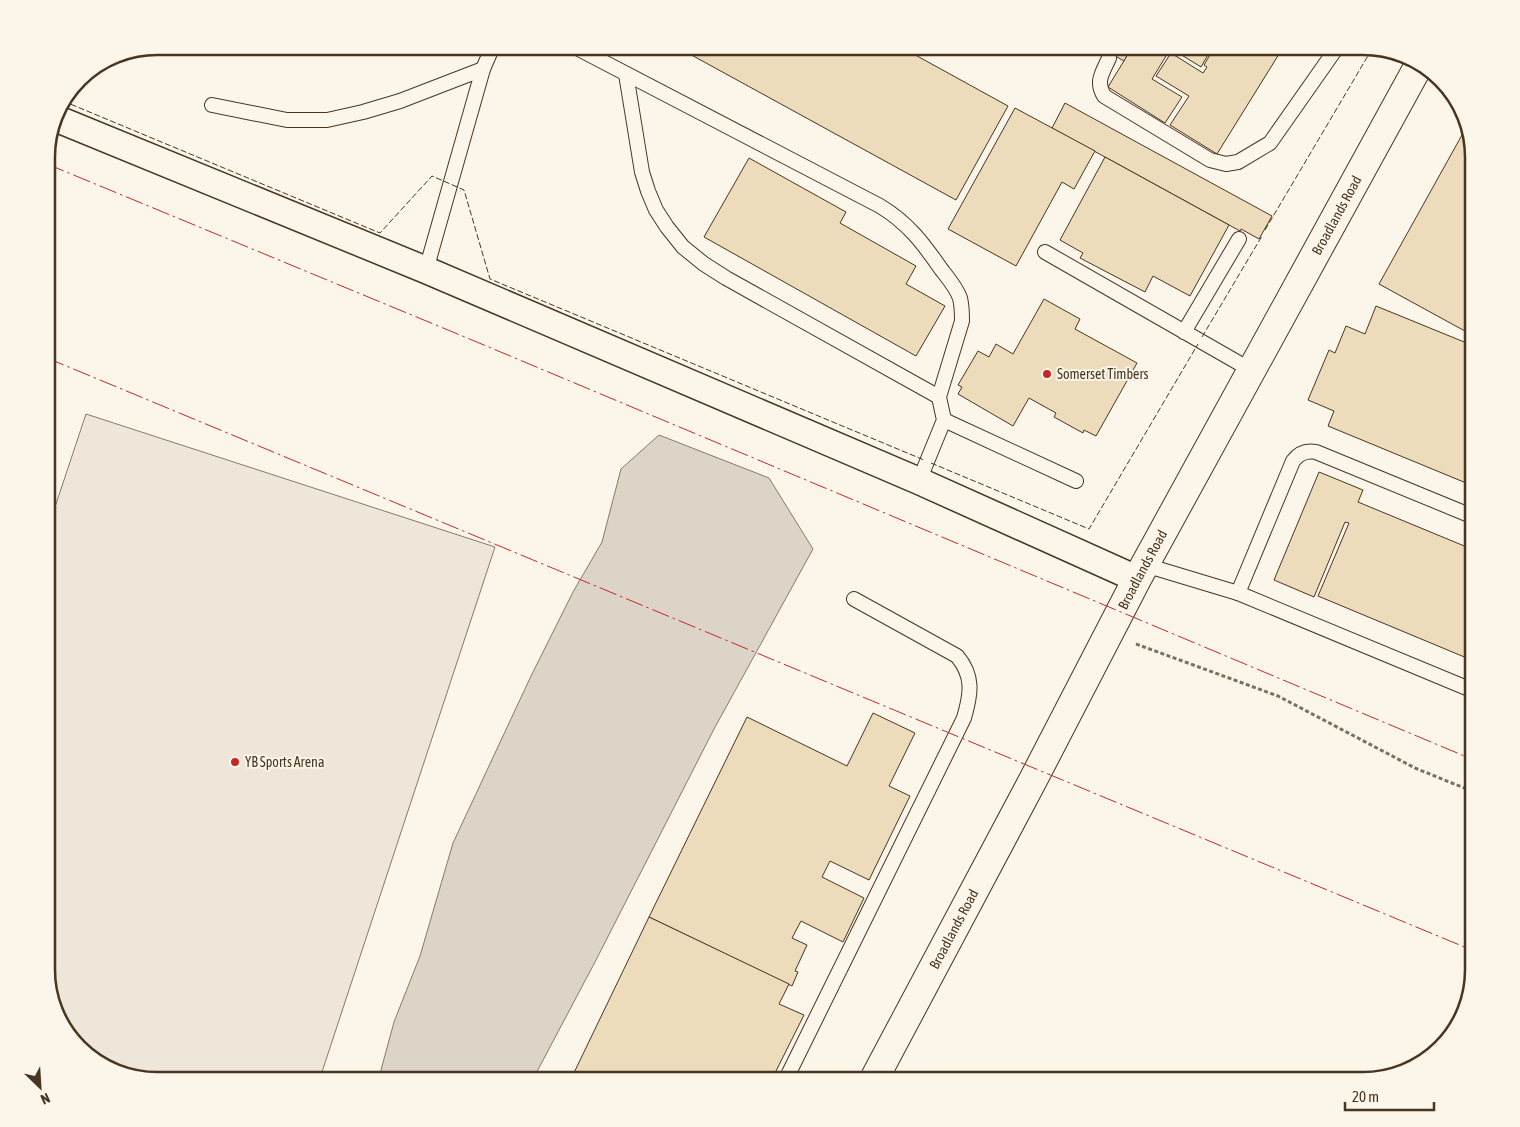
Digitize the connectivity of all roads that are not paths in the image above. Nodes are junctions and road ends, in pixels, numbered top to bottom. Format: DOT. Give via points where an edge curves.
graph roads {
  1 [pos="490,55"];
  2 [pos="590,55"];
  3 [pos="1332,55"];
  4 [pos="1110,58"];
  5 [pos="483,69"];
  6 [pos="1416,70"];
  7 [pos="626,74"];
  8 [pos="212,105"];
  9 [pos="62,121"];
  10 [pos="1239,238"];
  11 [pos="1045,252"];
  12 [pos="426,270"];
  13 [pos="1184,332"];
  14 [pos="1251,370"];
  15 [pos="939,397"];
  16 [pos="944,420"];
  17 [pos="1076,481"];
  18 [pos="919,482"];
  19 [pos="1465,513"];
  20 [pos="1141,572"];
  21 [pos="1238,593"];
  22 [pos="854,599"];
  23 [pos="1465,687"];
  24 [pos="789,1072"];
  25 [pos="879,1072"];
  1 -- 5 [label="lane"];
  2 -- 7 [label="lane"];
  3 -- 4 [label="lane" via="1270,142 1238,162 1226,164 1210,160 1104,96 1099,83"];
  5 -- 8 [label="lane" via="400,101 327,120 287,120"];
  5 -- 12 [label="lane"];
  6 -- 14 [label="main road, Broadlands Road"];
  7 -- 15 [label="lane" via="648,191 656,210 684,247 719,273"];
  7 -- 15 [label="lane" via="880,206 907,225 955,288 962,309 962,321"];
  9 -- 12 [label="street"];
  10 -- 13 [label="lane"];
  11 -- 13 [label="lane"];
  12 -- 18 [label="street"];
  13 -- 14 [label="lane"];
  14 -- 20 [label="main road, Broadlands Road"];
  15 -- 16 [label="lane"];
  16 -- 17 [label="lane"];
  16 -- 18 [label="lane"];
  18 -- 20 [label="street"];
  19 -- 21 [label="lane" via="1316,452 1303,452 1293,462"];
  20 -- 21 [label="lane"];
  20 -- 25 [label="main road, Broadlands Road"];
  21 -- 23 [label="lane"];
  22 -- 24 [label="lane" via="957,656 969,676 968,702 964,718"];
}
